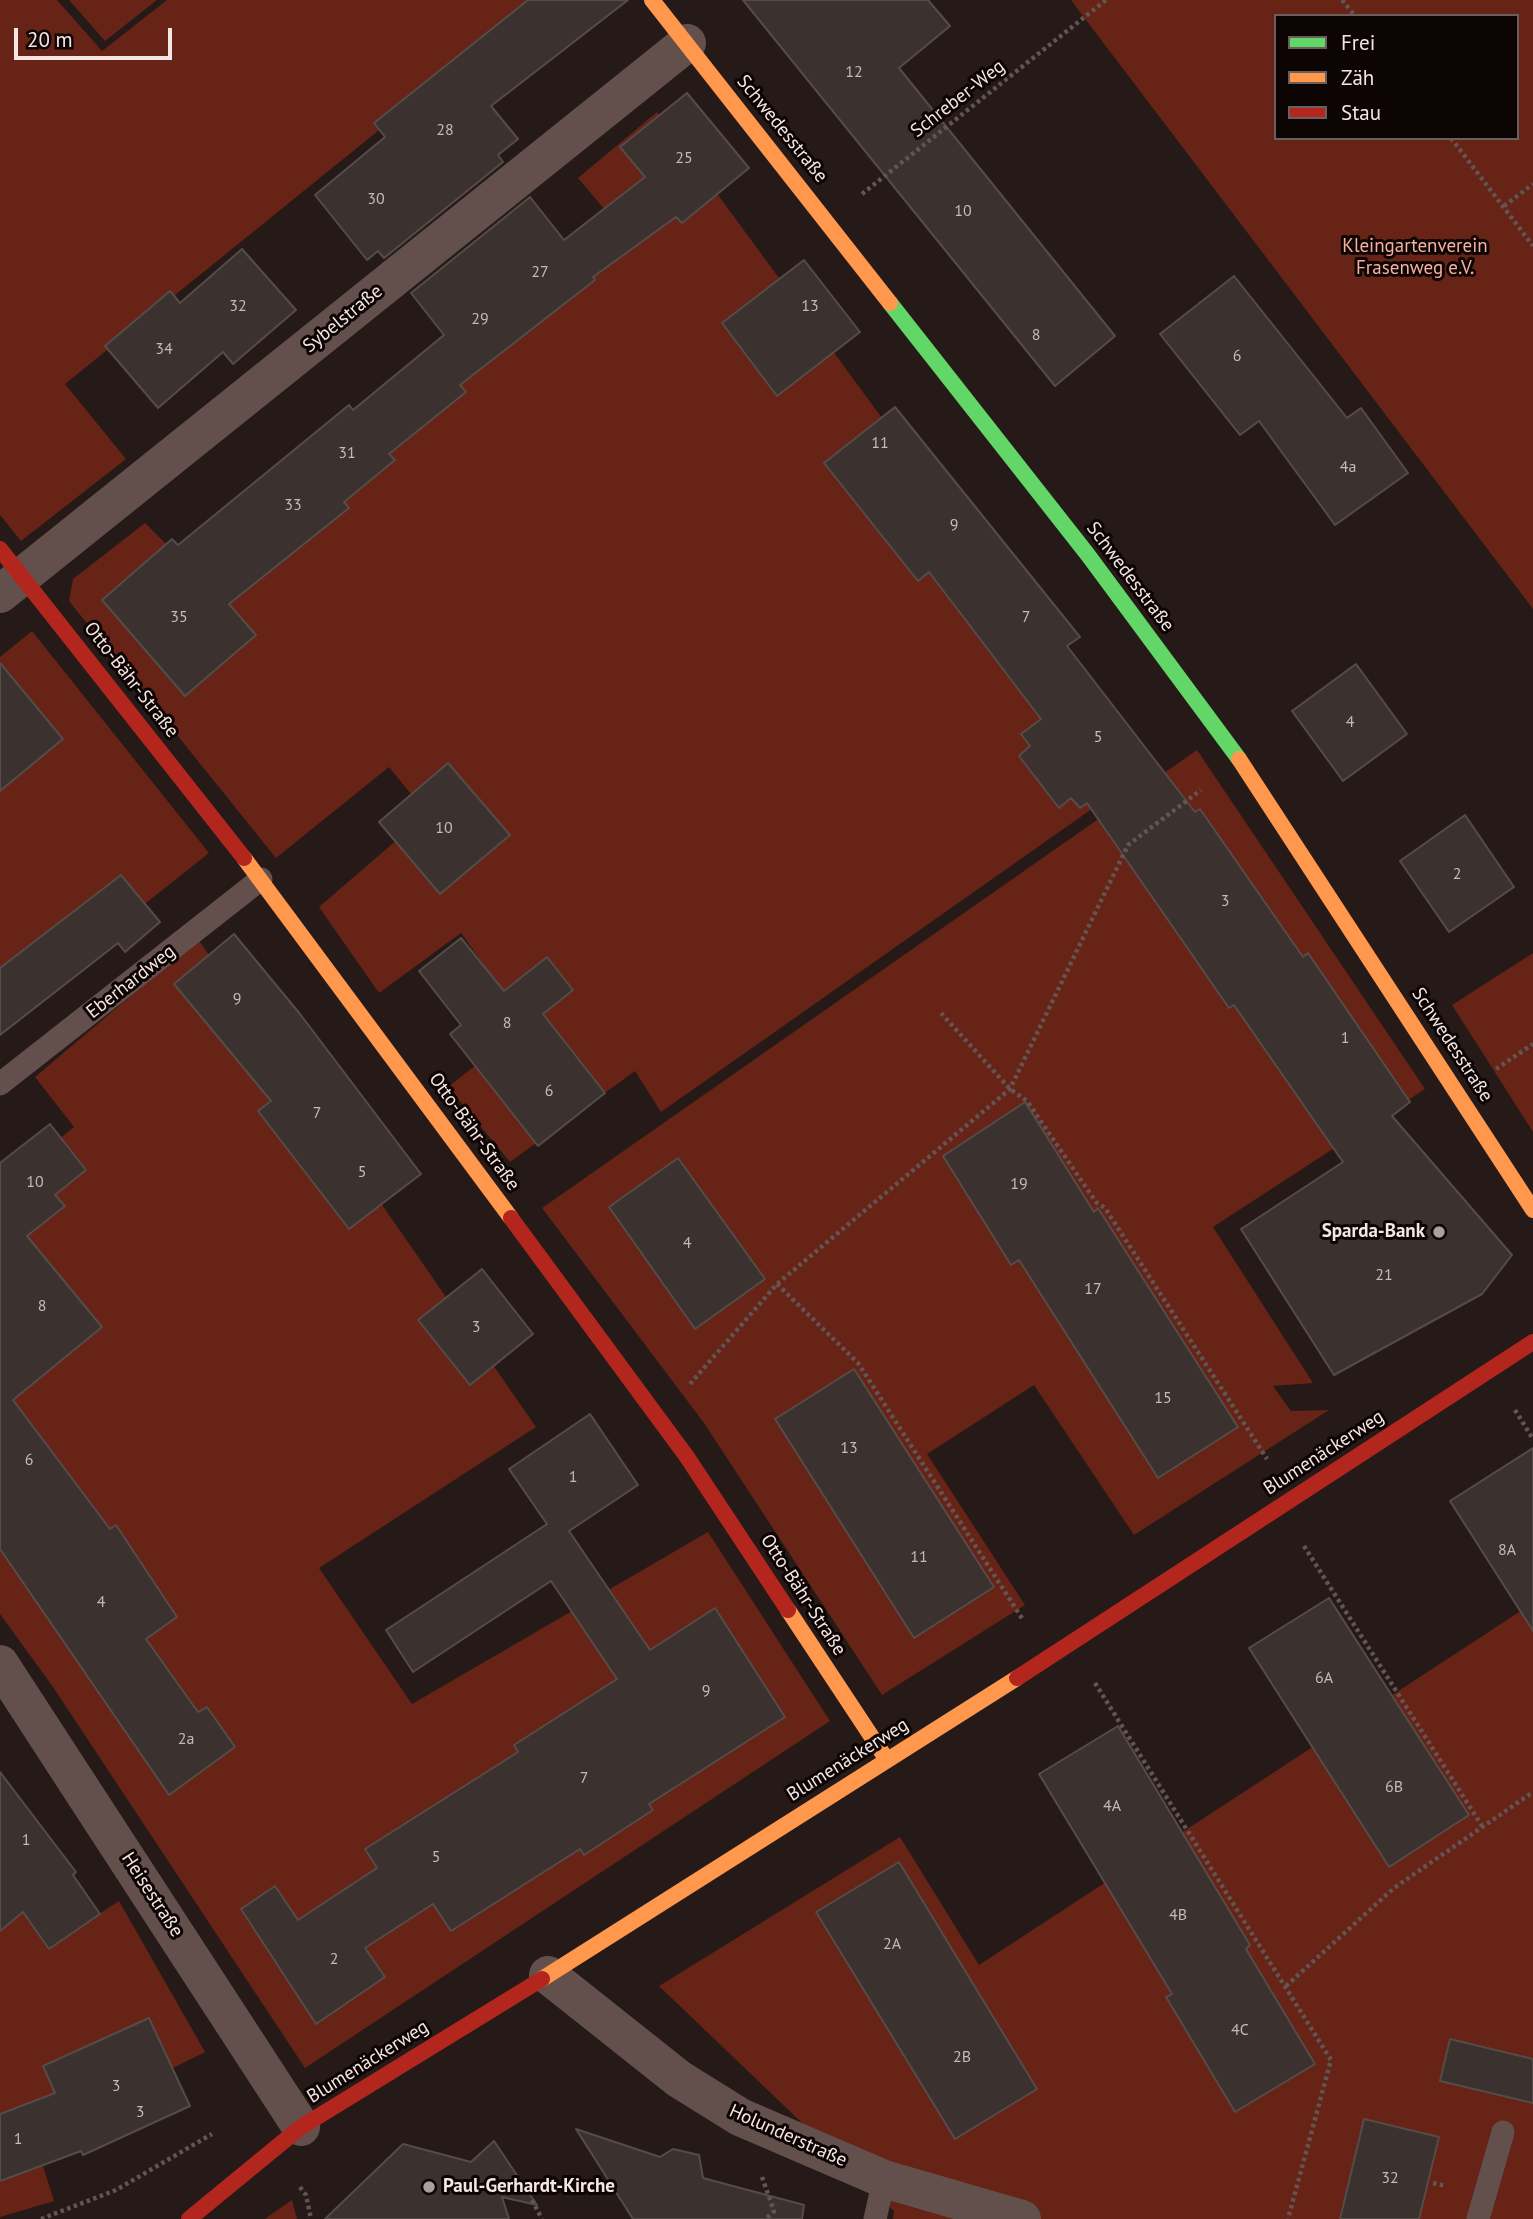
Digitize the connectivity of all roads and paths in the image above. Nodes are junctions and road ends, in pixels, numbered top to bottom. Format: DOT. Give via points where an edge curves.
graph roads {
  1 [pos="652,0"];
  2 [pos="1106,0"];
  3 [pos="1342,0"];
  4 [pos="1353,14"];
  5 [pos="687,43"];
  6 [pos="1453,140"];
  7 [pos="1533,184"];
  8 [pos="1504,206"];
  9 [pos="828,221"];
  10 [pos="1533,246"];
  11 [pos="7,573"];
  12 [pos="1240,761"];
  13 [pos="261,879"];
  14 [pos="941,1013"];
  15 [pos="0,1084"];
  16 [pos="1010,1089"];
  17 [pos="1533,1210"];
  18 [pos="777,1284"];
  19 [pos="1533,1342"];
  20 [pos="659,1419"];
  21 [pos="1286,1503"];
  22 [pos="1070,1644"];
  23 [pos="1048,1658"];
  24 [pos="0,1664"];
  25 [pos="887,1760"];
  26 [pos="1533,1792"];
  27 [pos="1482,1826"];
  28 [pos="548,1975"];
  29 [pos="1286,1986"];
  30 [pos="301,2127"];
  31 [pos="217,2131"];
  32 [pos="1503,2132"];
  33 [pos="884,2179"];
  34 [pos="532,2200"];
  35 [pos="41,2219"];
  36 [pos="189,2219"];
  37 [pos="542,2219"];
  38 [pos="875,2219"];
  39 [pos="1022,2219"];
  40 [pos="1288,2219"];
  41 [pos="1478,2219"];
  1 -- 5 [label="street, Schwedesstraße"];
  2 -- 9 [label="path, Schreber-Weg"];
  3 -- 4 [label="path"];
  5 -- 9 [label="street, Schwedesstraße"];
  5 -- 11 [label="street, Sybelstraße"];
  6 -- 8 [label="path"];
  7 -- 8 [label="path"];
  8 -- 10 [label="path"];
  9 -- 12 [label="street, Schwedesstraße" via="1088,555"];
  11 -- 13 [label="street, Otto-Bähr-Straße"];
  12 -- 16 [label="path" via="1128,845"];
  12 -- 17 [label="street, Schwedesstraße"];
  13 -- 15 [label="lane, Eberhardweg"];
  13 -- 20 [label="street, Otto-Bähr-Straße"];
  14 -- 16 [label="path"];
  16 -- 18 [label="path"];
  16 -- 21 [label="path" via="1027,1101 1096,1202 1105,1208"];
  18 -- 20 [label="path"];
  18 -- 23 [label="path" via="858,1363"];
  19 -- 21 [label="street, Blumenäckerweg"];
  20 -- 25 [label="street, Otto-Bähr-Straße"];
  21 -- 22 [label="street, Blumenäckerweg"];
  21 -- 27 [label="path"];
  22 -- 23 [label="street, Blumenäckerweg"];
  22 -- 29 [label="path"];
  23 -- 25 [label="street, Blumenäckerweg"];
  24 -- 30 [label="street, Heisestraße"];
  25 -- 28 [label="street, Blumenäckerweg"];
  26 -- 27 [label="path"];
  27 -- 29 [label="path" via="1394,1888"];
  28 -- 30 [label="street, Blumenäckerweg"];
  28 -- 33 [label="street, Holunderstraße" via="678,2079 740,2118"];
  29 -- 40 [label="path" via="1331,2060"];
  30 -- 36 [label="street, Blumenäckerweg"];
  31 -- 35 [label="path" via="116,2190"];
  32 -- 41 [label="lane"];
  33 -- 38 [label="lane"];
  33 -- 39 [label="street, Holunderstraße"];
  34 -- 37 [label="path"];
}
